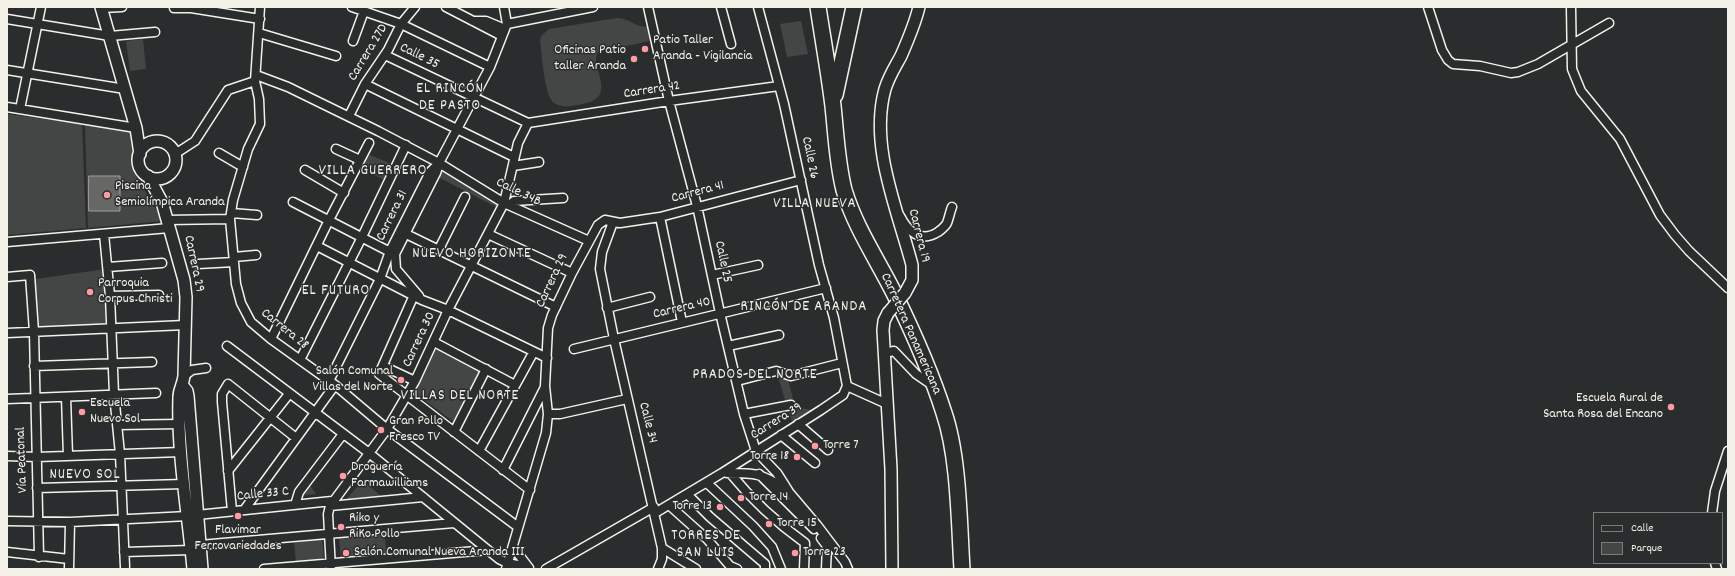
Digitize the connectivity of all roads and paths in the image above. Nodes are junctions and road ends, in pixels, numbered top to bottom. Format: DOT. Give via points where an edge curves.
graph roads {
  1 [pos="41,7"];
  2 [pos="101,7"];
  3 [pos="104,7"];
  4 [pos="122,7"];
  5 [pos="260,7"];
  6 [pos="355,7"];
  7 [pos="415,7"];
  8 [pos="446,7"];
  9 [pos="504,7"];
  10 [pos="593,7"];
  11 [pos="648,7"];
  12 [pos="721,7"];
  13 [pos="758,7"];
  14 [pos="818,7"];
  15 [pos="854,7"];
  16 [pos="919,7"];
  17 [pos="1428,7"];
  18 [pos="1571,7"];
  19 [pos="174,8"];
  20 [pos="364,11"];
  21 [pos="7,19"];
  22 [pos="260,19"];
  23 [pos="1609,23"];
  24 [pos="38,24"];
  25 [pos="401,24"];
  26 [pos="505,30"];
  27 [pos="155,32"];
  28 [pos="259,33"];
  29 [pos="112,36"];
  30 [pos="353,42"];
  31 [pos="1572,43"];
  32 [pos="731,44"];
  33 [pos="385,55"];
  34 [pos="336,56"];
  35 [pos="490,67"];
  36 [pos="7,70"];
  37 [pos="27,74"];
  38 [pos="255,78"];
  39 [pos="364,84"];
  40 [pos="780,86"];
  41 [pos="125,89"];
  42 [pos="474,98"];
  43 [pos="669,101"];
  44 [pos="833,106"];
  45 [pos="7,107"];
  46 [pos="20,109"];
  47 [pos="349,116"];
  48 [pos="528,123"];
  49 [pos="136,128"];
  50 [pos="456,130"];
  51 [pos="369,143"];
  52 [pos="406,145"];
  53 [pos="336,148"];
  54 [pos="141,151"];
  55 [pos="219,153"];
  56 [pos="175,154"];
  57 [pos="514,157"];
  58 [pos="360,160"];
  59 [pos="539,162"];
  60 [pos="439,163"];
  61 [pos="513,166"];
  62 [pos="243,167"];
  63 [pos="305,170"];
  64 [pos="148,176"];
  65 [pos="801,180"];
  66 [pos="344,193"];
  67 [pos="465,197"];
  68 [pos="563,198"];
  69 [pos="293,202"];
  70 [pos="893,202"];
  71 [pos="506,204"];
  72 [pos="697,206"];
  73 [pos="952,208"];
  74 [pos="257,215"];
  75 [pos="231,216"];
  76 [pos="660,217"];
  77 [pos="329,220"];
  78 [pos="601,221"];
  79 [pos="613,222"];
  80 [pos="168,224"];
  81 [pos="402,233"];
  82 [pos="104,234"];
  83 [pos="488,234"];
  84 [pos="362,237"];
  85 [pos="589,241"];
  86 [pos="7,242"];
  87 [pos="317,246"];
  88 [pos="439,249"];
  89 [pos="393,252"];
  90 [pos="256,256"];
  91 [pos="234,259"];
  92 [pos="350,262"];
  93 [pos="162,263"];
  94 [pos="198,264"];
  95 [pos="472,265"];
  96 [pos="758,265"];
  97 [pos="108,267"];
  98 [pos="572,273"];
  99 [pos="712,275"];
  100 [pos="7,277"];
  101 [pos="380,279"];
  102 [pos="826,288"];
  103 [pos="1728,288"];
  104 [pos="159,295"];
  105 [pos="110,296"];
  106 [pos="414,296"];
  107 [pos="650,297"];
  108 [pos="422,300"];
  109 [pos="556,307"];
  110 [pos="607,308"];
  111 [pos="448,310"];
  112 [pos="720,313"];
  113 [pos="682,322"];
  114 [pos="185,325"];
  115 [pos="111,328"];
  116 [pos="34,332"];
  117 [pos="7,333"];
  118 [pos="779,335"];
  119 [pos="271,339"];
  120 [pos="614,339"];
  121 [pos="434,342"];
  122 [pos="227,346"];
  123 [pos="728,346"];
  124 [pos="574,349"];
  125 [pos="533,353"];
  126 [pos="884,353"];
  127 [pos="547,358"];
  128 [pos="300,360"];
  129 [pos="152,362"];
  130 [pos="113,363"];
  131 [pos="842,363"];
  132 [pos="34,366"];
  133 [pos="383,366"];
  134 [pos="206,368"];
  135 [pos="486,369"];
  136 [pos="183,381"];
  137 [pos="415,381"];
  138 [pos="737,381"];
  139 [pos="332,383"];
  140 [pos="514,385"];
  141 [pos="545,386"];
  142 [pos="848,386"];
  143 [pos="935,388"];
  144 [pos="156,393"];
  145 [pos="114,394"];
  146 [pos="289,394"];
  147 [pos="407,394"];
  148 [pos="35,397"];
  149 [pos="66,397"];
  150 [pos="7,399"];
  151 [pos="628,399"];
  152 [pos="887,404"];
  153 [pos="791,405"];
  154 [pos="314,413"];
  155 [pos="548,414"];
  156 [pos="744,414"];
  157 [pos="271,417"];
  158 [pos="179,424"];
  159 [pos="798,424"];
  160 [pos="117,425"];
  161 [pos="387,429"];
  162 [pos="454,432"];
  163 [pos="343,434"];
  164 [pos="781,435"];
  165 [pos="296,438"];
  166 [pos="828,450"];
  167 [pos="479,451"];
  168 [pos="756,451"];
  169 [pos="181,452"];
  170 [pos="1728,452"];
  171 [pos="369,453"];
  172 [pos="120,454"];
  173 [pos="7,456"];
  174 [pos="68,456"];
  175 [pos="37,457"];
  176 [pos="815,463"];
  177 [pos="504,470"];
  178 [pos="228,471"];
  179 [pos="726,473"];
  180 [pos="759,474"];
  181 [pos="707,483"];
  182 [pos="184,484"];
  183 [pos="122,487"];
  184 [pos="37,488"];
  185 [pos="530,490"];
  186 [pos="789,492"];
  187 [pos="687,494"];
  188 [pos="422,497"];
  189 [pos="331,504"];
  190 [pos="295,505"];
  191 [pos="669,505"];
  192 [pos="244,510"];
  193 [pos="655,510"];
  194 [pos="232,511"];
  195 [pos="1712,512"];
  196 [pos="192,515"];
  197 [pos="123,520"];
  198 [pos="7,521"];
  199 [pos="39,522"];
  200 [pos="70,522"];
  201 [pos="454,523"];
  202 [pos="518,527"];
  203 [pos="328,535"];
  204 [pos="513,546"];
  205 [pos="196,548"];
  206 [pos="662,548"];
  207 [pos="488,550"];
  208 [pos="7,552"];
  209 [pos="124,552"];
  210 [pos="39,556"];
  211 [pos="69,559"];
  212 [pos="331,566"];
  213 [pos="506,566"];
  214 [pos="125,567"];
  215 [pos="529,568"];
  216 [pos="69,569"];
  217 [pos="193,569"];
  218 [pos="202,569"];
  219 [pos="264,569"];
  220 [pos="546,569"];
  221 [pos="658,569"];
  222 [pos="696,569"];
  223 [pos="737,569"];
  224 [pos="765,569"];
  225 [pos="781,569"];
  226 [pos="804,569"];
  227 [pos="826,569"];
  228 [pos="848,569"];
  229 [pos="892,569"];
  230 [pos="962,569"];
  1 -- 24 [label="street"];
  2 -- 3 [label="street"];
  2 -- 29 [label="street"];
  3 -- 4 [label="street"];
  3 -- 29 [label="street"];
  5 -- 22 [label="street, Carrera 28"];
  6 -- 20 [label="street"];
  7 -- 25 [label="street, Carrera 27D"];
  8 -- 26 [label="street" via="472,21 486,21"];
  9 -- 26 [label="street"];
  10 -- 26 [label="street"];
  11 -- 43 [label="street"];
  12 -- 32 [label="street"];
  13 -- 40 [label="street, Calle 26"];
  14 -- 44 [label="highway, Carretera Panamericana"];
  15 -- 44 [label="highway, Carretera Panamericana"];
  16 -- 70 [label="street, Carrera 19" via="915,23 885,91 882,151"];
  17 -- 31 [label="street" via="1442,50 1453,64 1518,72 1560,53"];
  18 -- 31 [label="street"];
  19 -- 22 [label="street" via="191,8"];
  20 -- 25 [label="street"];
  20 -- 30 [label="street"];
  21 -- 24 [label="street"];
  22 -- 28 [label="street, Carrera 28"];
  23 -- 31 [label="street"];
  24 -- 29 [label="street"];
  24 -- 37 [label="street"];
  25 -- 33 [label="street, Carrera 27D"];
  25 -- 35 [label="street"];
  26 -- 35 [label="street"];
  27 -- 29 [label="street"];
  28 -- 34 [label="street"];
  28 -- 38 [label="street, Carrera 28"];
  29 -- 41 [label="street"];
  29 -- 54 [label="street"];
  31 -- 103 [label="street" via="1572,68 1581,91 1620,139 1660,215 1671,230"];
  33 -- 39 [label="street, Carrera 27D"];
  33 -- 42 [label="street, Calle 35"];
  35 -- 42 [label="street"];
  36 -- 37 [label="street"];
  37 -- 41 [label="street"];
  37 -- 46 [label="street"];
  38 -- 47 [label="street, Calle 34B" via="288,87"];
  38 -- 56 [label="street" via="228,90 195,141"];
  38 -- 62 [label="street, Carrera 28" via="260,124"];
  39 -- 47 [label="street, Carrera 27D"];
  39 -- 50 [label="street"];
  40 -- 43 [label="street, Carrera 42"];
  40 -- 65 [label="street, Calle 26"];
  41 -- 49 [label="street"];
  42 -- 48 [label="street, Calle 35"];
  42 -- 50 [label="street"];
  43 -- 48 [label="street, Carrera 42"];
  43 -- 72 [label="street, Calle 25"];
  44 -- 143 [label="highway, Carretera Panamericana" via="837,152 844,190 862,235 894,293"];
  45 -- 46 [label="street"];
  46 -- 49 [label="street"];
  47 -- 52 [label="street, Calle 34B"];
  48 -- 57 [label="street, Carrera 30"];
  49 -- 54 [label="street"];
  50 -- 57 [label="street"];
  50 -- 60 [label="street"];
  51 -- 58 [label="street"];
  52 -- 60 [label="street, Calle 34B"];
  52 -- 84 [label="street"];
  53 -- 58 [label="street"];
  54 -- 56 [label="street" via="154,142 160,142 172,148"];
  54 -- 64 [label="street" via="140,167"];
  55 -- 62 [label="street"];
  56 -- 64 [label="street" via="172,172 160,179"];
  57 -- 61 [label="street, Carrera 30"];
  58 -- 66 [label="street"];
  59 -- 61 [label="street"];
  60 -- 71 [label="street, Calle 34B"];
  60 -- 81 [label="street, Carrera 31" via="436,173"];
  61 -- 71 [label="street, Carrera 30"];
  62 -- 75 [label="street, Carrera 28" via="232,200"];
  63 -- 66 [label="street"];
  64 -- 80 [label="street, Carrera 29" via="159,196"];
  65 -- 72 [label="street, Carrera 41"];
  65 -- 102 [label="street, Calle 26"];
  66 -- 77 [label="street"];
  67 -- 88 [label="street"];
  68 -- 71 [label="street" via="514,201"];
  69 -- 77 [label="street"];
  70 -- 73 [label="street" via="903,222 914,233 924,237 943,228"];
  70 -- 126 [label="street, Carrera 19, bridge" via="912,265 912,280 884,321"];
  71 -- 83 [label="street, Carrera 30"];
  71 -- 85 [label="street, Calle 34B"];
  72 -- 76 [label="street, Carrera 41"];
  72 -- 99 [label="street, Calle 25"];
  74 -- 75 [label="street"];
  75 -- 80 [label="street"];
  75 -- 91 [label="street, Carrera 28"];
  76 -- 79 [label="street, Carrera 41"];
  76 -- 113 [label="street"];
  77 -- 84 [label="street"];
  77 -- 87 [label="street"];
  78 -- 79 [label="street, Carrera 41"];
  78 -- 85 [label="street, Carrera 29"];
  79 -- 110 [label="street, Calle 34" via="604,244 600,268"];
  80 -- 82 [label="street"];
  80 -- 114 [label="street, Carrera 29" via="184,280"];
  81 -- 88 [label="street"];
  81 -- 89 [label="street, Carrera 31"];
  82 -- 86 [label="street"];
  82 -- 97 [label="street"];
  83 -- 95 [label="street, Carrera 30"];
  83 -- 98 [label="street"];
  84 -- 89 [label="street"];
  84 -- 92 [label="street"];
  85 -- 98 [label="street, Carrera 29"];
  87 -- 92 [label="street"];
  87 -- 119 [label="street"];
  88 -- 95 [label="street"];
  89 -- 101 [label="street, Carrera 31"];
  89 -- 108 [label="street" via="396,269"];
  90 -- 91 [label="street"];
  91 -- 94 [label="street"];
  91 -- 119 [label="street, Carrera 28" via="241,303 251,322"];
  92 -- 101 [label="street"];
  92 -- 128 [label="street"];
  93 -- 97 [label="street"];
  95 -- 109 [label="street"];
  95 -- 111 [label="street, Carrera 30"];
  96 -- 99 [label="street"];
  97 -- 105 [label="street"];
  98 -- 109 [label="street, Carrera 29"];
  99 -- 112 [label="street, Calle 25"];
  100 -- 116 [label="street, Vía Peatonal" via="30,275"];
  101 -- 106 [label="street"];
  101 -- 139 [label="street, Carrera 31"];
  102 -- 112 [label="street, Carrera 40"];
  102 -- 131 [label="street, Calle 26"];
  104 -- 105 [label="street"];
  105 -- 115 [label="street"];
  106 -- 108 [label="street"];
  106 -- 133 [label="street"];
  107 -- 110 [label="street"];
  108 -- 111 [label="street"];
  109 -- 127 [label="street, Carrera 29" via="548,328"];
  110 -- 120 [label="street, Calle 34"];
  111 -- 121 [label="street, Carrera 30"];
  111 -- 125 [label="street"];
  112 -- 113 [label="street, Carrera 40"];
  112 -- 123 [label="street, Calle 25"];
  113 -- 120 [label="street, Carrera 40"];
  114 -- 115 [label="street"];
  114 -- 136 [label="street, Carrera 29"];
  115 -- 116 [label="street"];
  115 -- 130 [label="street"];
  116 -- 117 [label="street"];
  116 -- 132 [label="street, Vía Peatonal"];
  118 -- 123 [label="street"];
  119 -- 128 [label="street, Carrera 28"];
  120 -- 124 [label="street"];
  120 -- 151 [label="street, Calle 34"];
  121 -- 135 [label="street"];
  121 -- 137 [label="street, Carrera 30"];
  122 -- 146 [label="street"];
  123 -- 138 [label="street, Calle 25"];
  125 -- 127 [label="street"];
  125 -- 140 [label="street"];
  126 -- 143 [label="street" via="894,351 916,374"];
  126 -- 152 [label="street, Carrera 19"];
  127 -- 141 [label="street, Carrera 29"];
  128 -- 139 [label="street, Carrera 28"];
  129 -- 130 [label="street"];
  130 -- 132 [label="street"];
  130 -- 145 [label="street"];
  131 -- 138 [label="street" via="791,376 776,371"];
  131 -- 142 [label="street, Calle 26"];
  132 -- 148 [label="street, Vía Peatonal"];
  133 -- 137 [label="street"];
  133 -- 147 [label="street" via="379,374"];
  134 -- 136 [label="street" via="192,370"];
  135 -- 140 [label="street"];
  135 -- 162 [label="street"];
  136 -- 158 [label="street, Carrera 29" via="179,391"];
  136 -- 196 [label="street, Carrera 29" via="188,396"];
  137 -- 147 [label="street, Carrera 30"];
  138 -- 156 [label="street, Calle 25"];
  139 -- 154 [label="street, Carrera 31"];
  139 -- 161 [label="street, Carrera 28"];
  140 -- 167 [label="street"];
  141 -- 155 [label="street"];
  141 -- 177 [label="street"];
  142 -- 152 [label="street"];
  142 -- 159 [label="street, Carrera 39" via="843,395"];
  143 -- 230 [label="highway, Carretera Panamericana" via="951,440"];
  144 -- 145 [label="street"];
  145 -- 149 [label="street"];
  145 -- 160 [label="street"];
  146 -- 154 [label="street"];
  146 -- 157 [label="street"];
  147 -- 161 [label="street, Carrera 30"];
  147 -- 162 [label="street"];
  148 -- 149 [label="street"];
  148 -- 150 [label="street"];
  148 -- 175 [label="street, Vía Peatonal"];
  149 -- 174 [label="street"];
  151 -- 155 [label="street" via="560,414"];
  151 -- 193 [label="street, Calle 34"];
  152 -- 229 [label="street, Carrera 19" via="891,469"];
  153 -- 156 [label="street"];
  154 -- 163 [label="street"];
  154 -- 165 [label="street, Carrera 31"];
  155 -- 185 [label="street" via="546,433"];
  156 -- 168 [label="street, Calle 25"];
  157 -- 165 [label="street"];
  157 -- 178 [label="street"];
  157 -- 178 [label="street" via="228,384 222,394"];
  158 -- 160 [label="street"];
  158 -- 169 [label="street, Carrera 29"];
  159 -- 164 [label="street, Carrera 39"];
  159 -- 166 [label="street"];
  160 -- 172 [label="street"];
  161 -- 171 [label="street, Carrera 30"];
  161 -- 202 [label="street, Carrera 28"];
  162 -- 167 [label="street"];
  163 -- 171 [label="street"];
  163 -- 190 [label="street" via="299,492"];
  164 -- 168 [label="street, Carrera 39"];
  164 -- 176 [label="street"];
  165 -- 192 [label="street, Carrera 31"];
  167 -- 177 [label="street"];
  168 -- 179 [label="street, Carrera 39"];
  168 -- 186 [label="street" via="777,473"];
  169 -- 172 [label="street"];
  169 -- 182 [label="street, Carrera 29"];
  170 -- 195 [label="street" via="1715,491"];
  171 -- 188 [label="street"];
  171 -- 189 [label="street, Carrera 30"];
  172 -- 174 [label="street"];
  172 -- 183 [label="street"];
  173 -- 175 [label="street"];
  174 -- 175 [label="street"];
  175 -- 184 [label="street, Vía Peatonal"];
  177 -- 185 [label="street"];
  178 -- 194 [label="street"];
  179 -- 180 [label="street"];
  179 -- 181 [label="street, Carrera 39"];
  179 -- 226 [label="street" via="787,531 805,543"];
  180 -- 186 [label="street"];
  180 -- 227 [label="street" via="812,526 827,546"];
  181 -- 187 [label="street, Carrera 39"];
  181 -- 225 [label="street" via="772,547"];
  182 -- 183 [label="street"];
  182 -- 196 [label="street, Carrera 29"];
  183 -- 184 [label="street"];
  183 -- 197 [label="street"];
  184 -- 199 [label="street, Vía Peatonal"];
  185 -- 202 [label="street"];
  186 -- 228 [label="street" via="817,525"];
  187 -- 191 [label="street, Carrera 39"];
  187 -- 224 [label="street" via="765,564"];
  188 -- 189 [label="street, Calle 33 C"];
  188 -- 201 [label="street"];
  189 -- 190 [label="street, Calle 33 C"];
  189 -- 203 [label="street" via="328,514"];
  190 -- 192 [label="street, Calle 33 C"];
  191 -- 193 [label="street, Carrera 39"];
  191 -- 223 [label="street" via="707,540 730,566"];
  192 -- 194 [label="street, Calle 33 C"];
  193 -- 206 [label="street, Calle 34"];
  193 -- 220 [label="street, Carrera 39"];
  194 -- 196 [label="street, Calle 33 C"];
  196 -- 197 [label="street, Calle 33 C"];
  196 -- 205 [label="street, Carrera 29"];
  197 -- 200 [label="street, Calle 33 C"];
  197 -- 209 [label="street"];
  198 -- 199 [label="street, Calle 33 C"];
  199 -- 200 [label="street, Calle 33 C"];
  199 -- 210 [label="street, Vía Peatonal"];
  200 -- 211 [label="street"];
  201 -- 203 [label="street"];
  201 -- 207 [label="street"];
  202 -- 204 [label="street"];
  203 -- 205 [label="street"];
  203 -- 212 [label="street"];
  204 -- 213 [label="street"];
  204 -- 215 [label="street"];
  205 -- 209 [label="street"];
  205 -- 217 [label="street, Carrera 29"];
  205 -- 218 [label="street, Carrera 29"];
  206 -- 221 [label="street" via="662,559"];
  206 -- 222 [label="street"];
  207 -- 212 [label="street"];
  207 -- 213 [label="street"];
  208 -- 210 [label="street"];
  209 -- 214 [label="street"];
  210 -- 211 [label="street"];
  211 -- 216 [label="street"];
  212 -- 219 [label="street"];
  213 -- 215 [label="street"];
}
